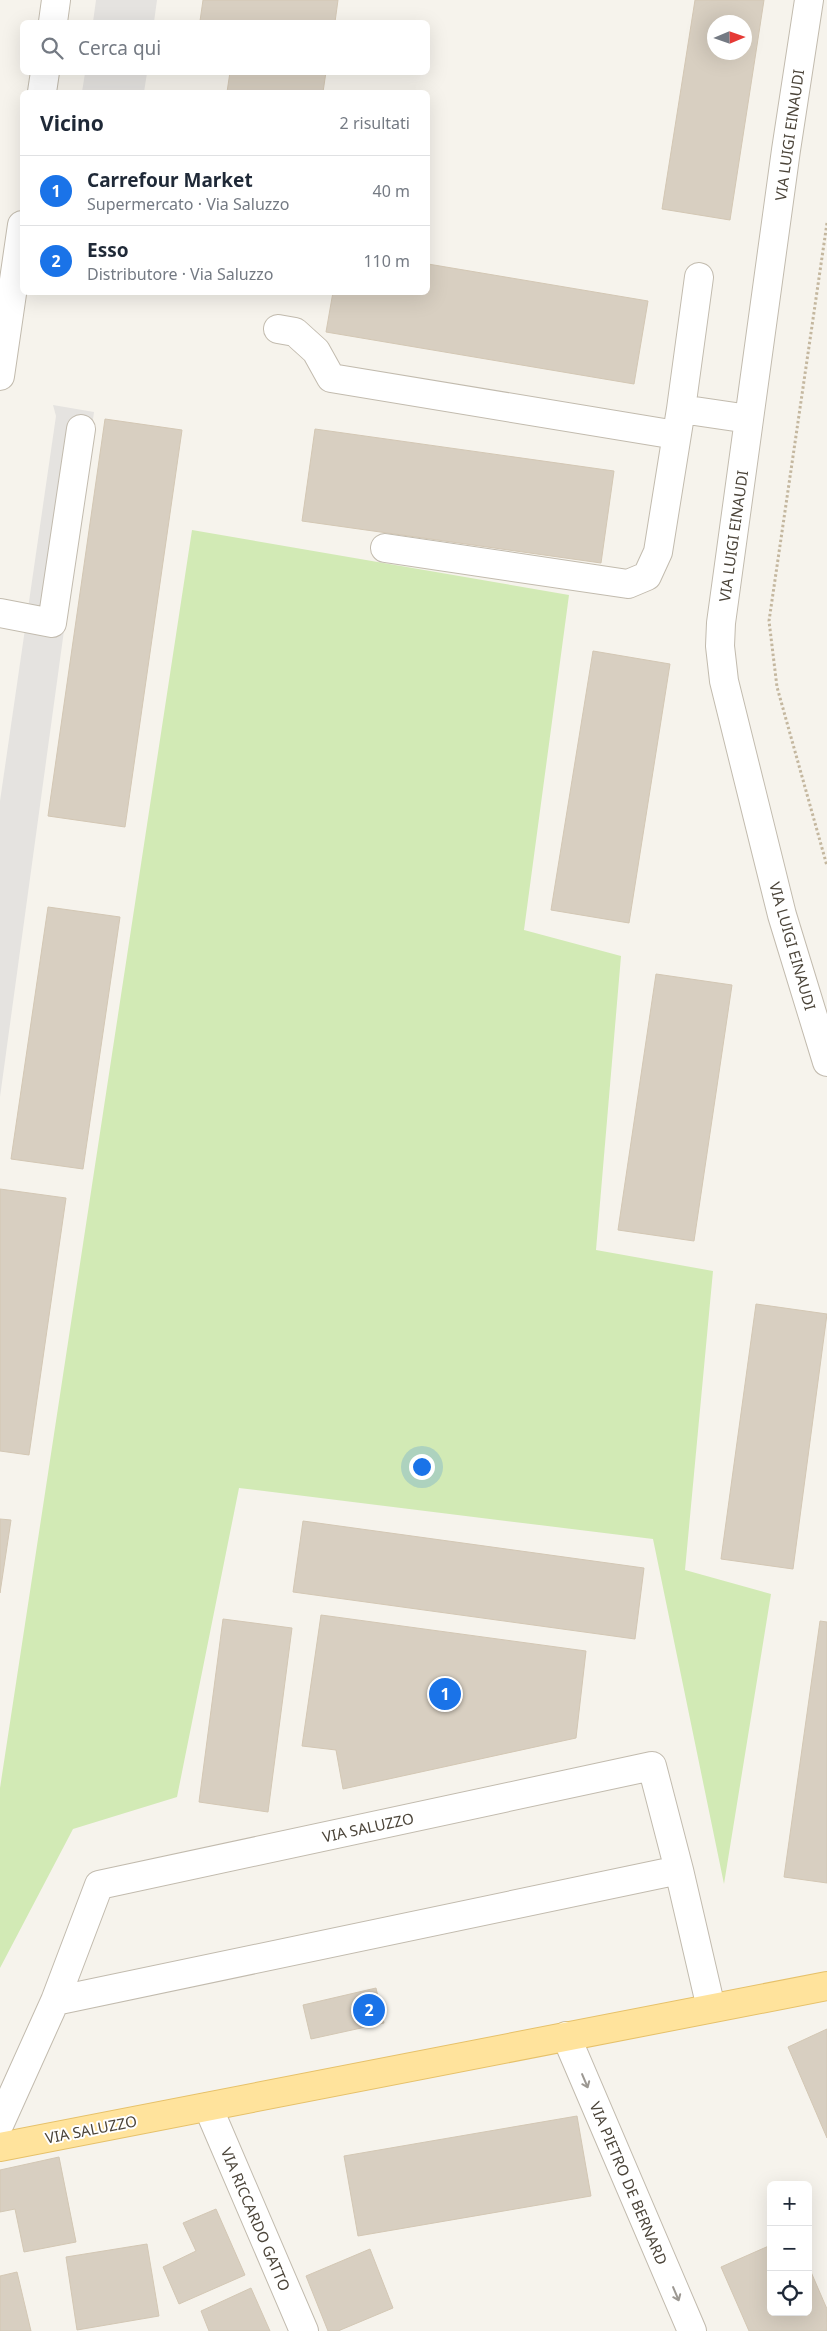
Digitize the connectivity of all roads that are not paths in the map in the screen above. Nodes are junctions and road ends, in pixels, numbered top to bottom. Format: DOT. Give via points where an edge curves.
graph roads {
  1 [pos="56,0"];
  2 [pos="809,0"];
  3 [pos="53,20"];
  4 [pos="45,75"];
  5 [pos="42,90"];
  6 [pos="20,240"];
  7 [pos="699,277"];
  8 [pos="278,329"];
  9 [pos="0,376"];
  10 [pos="749,419"];
  11 [pos="679,422"];
  12 [pos="81,429"];
  13 [pos="385,548"];
  14 [pos="0,613"];
  15 [pos="827,1062"];
  16 [pos="679,1870"];
  17 [pos="827,1986"];
  18 [pos="55,2001"];
  19 [pos="711,2008"];
  20 [pos="566,2036"];
  21 [pos="208,2107"];
  22 [pos="0,2123"];
  23 [pos="0,2147"];
  24 [pos="304,2331"];
  25 [pos="692,2331"];
  1 -- 3 [label="street"];
  2 -- 10 [label="street, VIA LUIGI EINAUDI"];
  4 -- 5 [label="street"];
  6 -- 9 [label="street"];
  7 -- 11 [label="street"];
  8 -- 11 [label="street" via="295,332 316,351 332,378"];
  10 -- 11 [label="street"];
  10 -- 15 [label="street, VIA LUIGI EINAUDI" via="721,623 721,664 782,914"];
  11 -- 13 [label="street" via="658,552 647,576 628,584"];
  12 -- 14 [label="street" via="52,623"];
  16 -- 18 [label="street"];
  16 -- 18 [label="street, VIA SALUZZO" via="652,1766 99,1885"];
  16 -- 19 [label="street, VIA SALUZZO"];
  17 -- 19 [label="main road, VIA SALUZZO"];
  18 -- 22 [label="street, VIA SALUZZO"];
  19 -- 20 [label="main road, VIA SALUZZO"];
  20 -- 21 [label="main road, VIA SALUZZO"];
  20 -- 25 [label="street, VIA PIETRO DE BERNARD, one-way"];
  21 -- 23 [label="main road, VIA SALUZZO"];
  21 -- 24 [label="street, VIA RICCARDO GATTO"];
}
